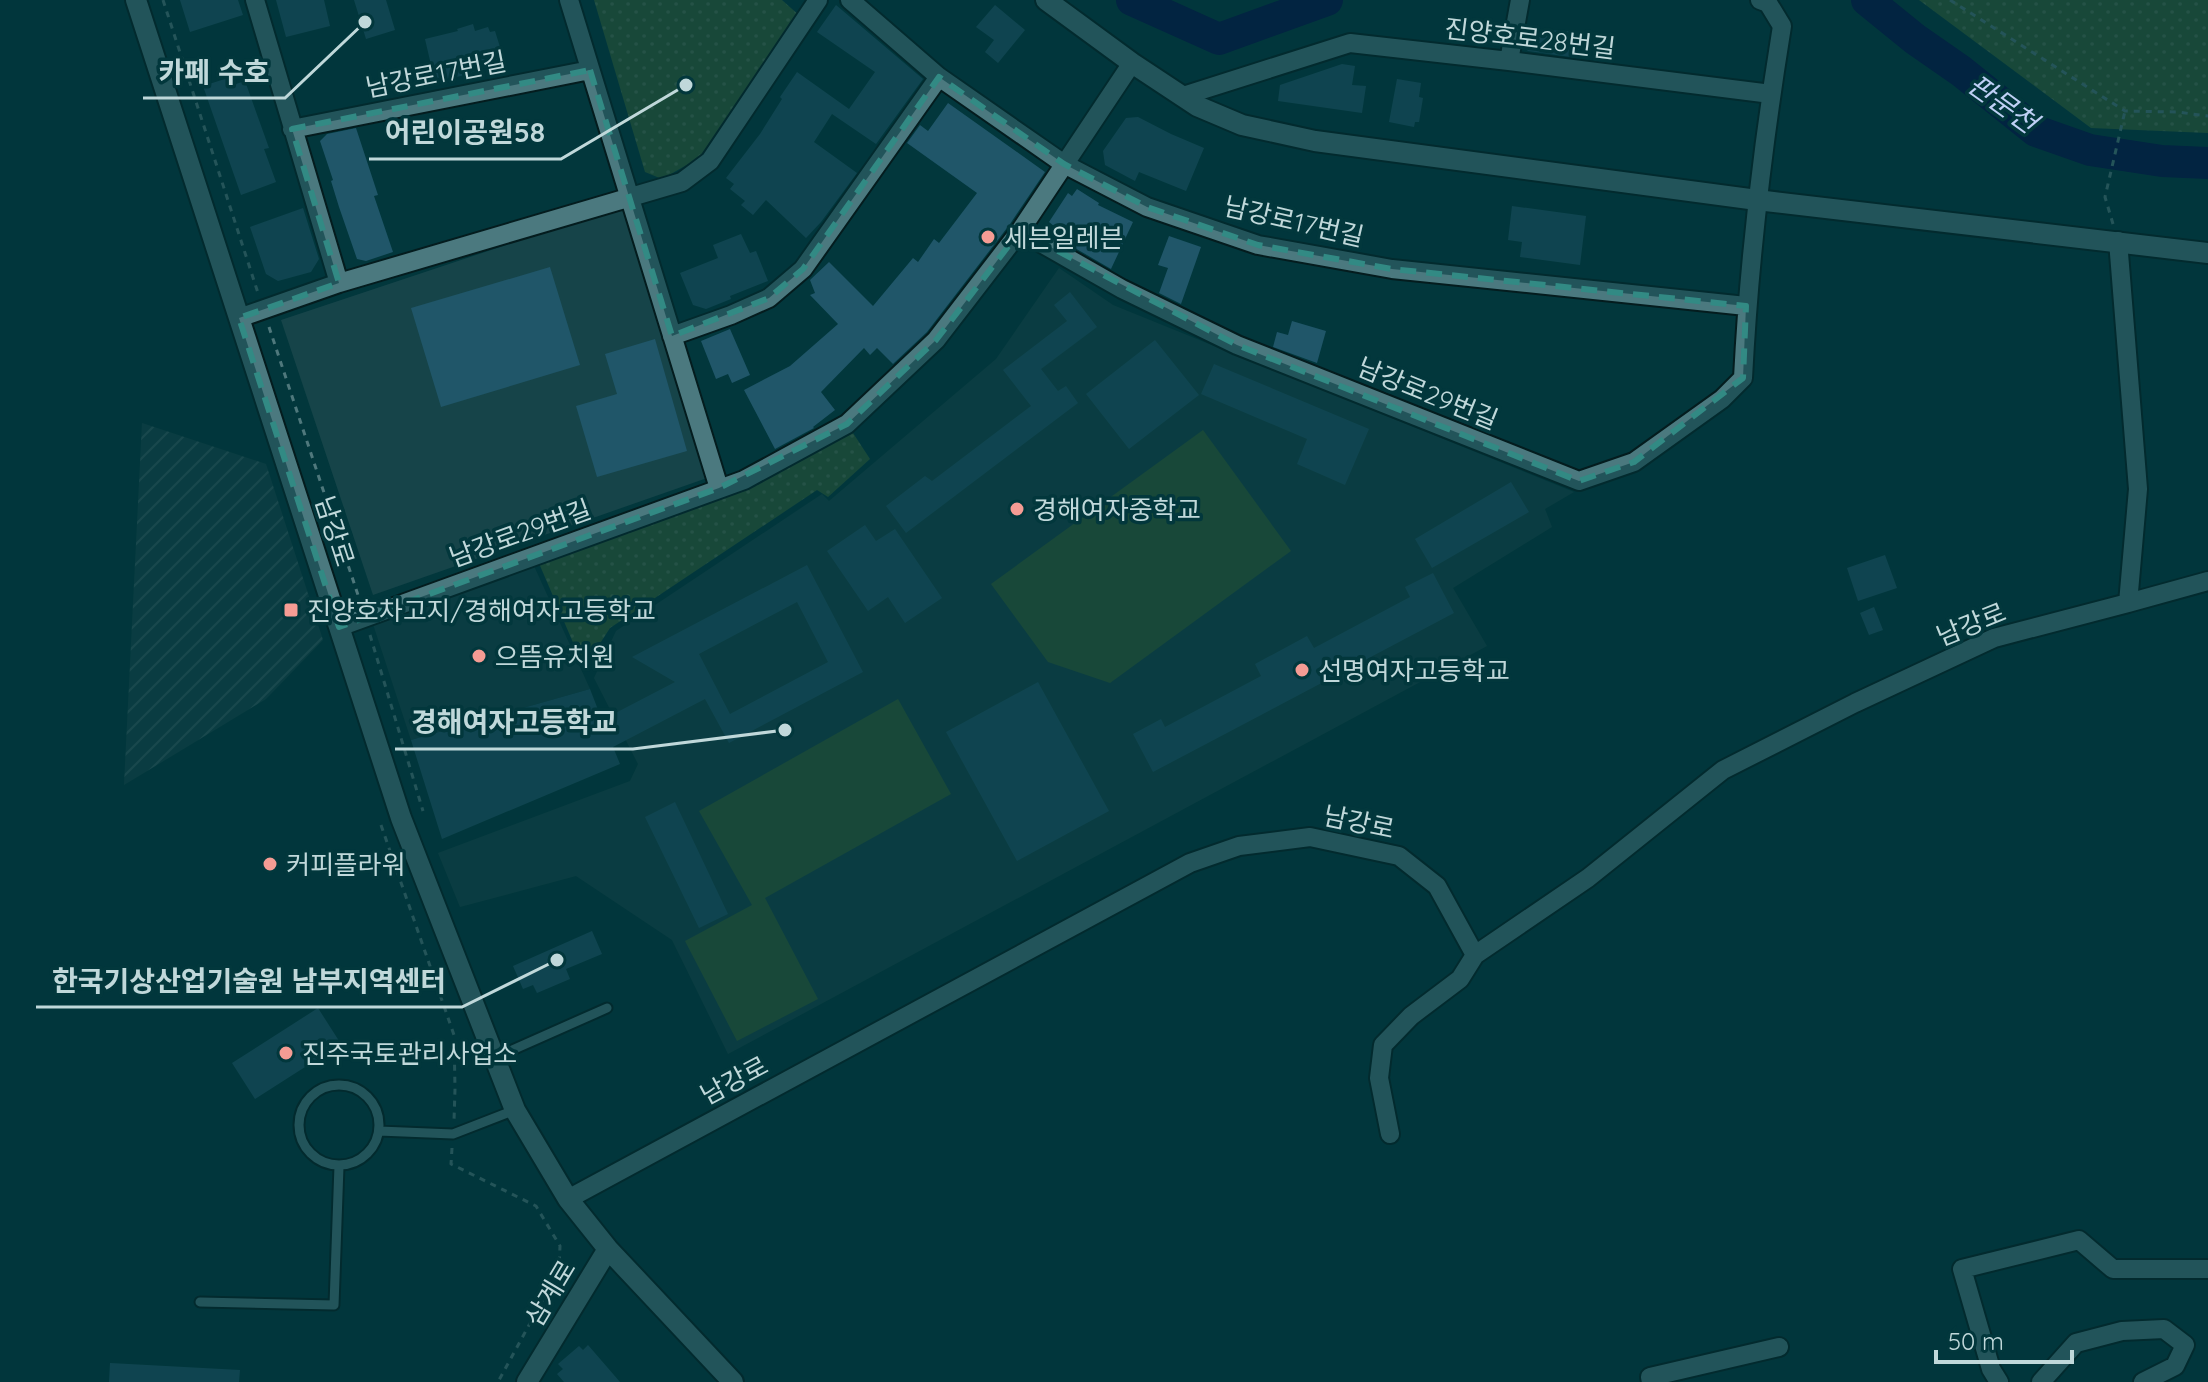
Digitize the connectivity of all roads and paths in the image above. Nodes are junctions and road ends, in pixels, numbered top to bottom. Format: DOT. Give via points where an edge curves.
graph roads {
  1 [pos="136,0"];
  2 [pos="163,0"];
  3 [pos="255,0"];
  4 [pos="569,0"];
  5 [pos="818,0"];
  6 [pos="850,0"];
  7 [pos="1046,0"];
  8 [pos="1520,0"];
  9 [pos="1760,0"];
  10 [pos="1950,0"];
  11 [pos="1509,61"];
  12 [pos="1132,63"];
  13 [pos="590,70"];
  14 [pos="939,77"];
  15 [pos="1771,94"];
  16 [pos="1183,96"];
  17 [pos="2125,111"];
  18 [pos="2208,116"];
  19 [pos="292,129"];
  20 [pos="1064,164"];
  21 [pos="629,198"];
  22 [pos="1757,200"];
  23 [pos="1020,231"];
  24 [pos="2118,241"];
  25 [pos="2208,253"];
  26 [pos="339,283"];
  27 [pos="1746,306"];
  28 [pos="263,309"];
  29 [pos="239,318"];
  30 [pos="672,336"];
  31 [pos="719,488"];
  32 [pos="2208,581"];
  33 [pos="2128,603"];
  34 [pos="365,617"];
  35 [pos="339,627"];
  36 [pos="423,811"];
  37 [pos="1475,955"];
  38 [pos="607,1008"];
  39 [pos="494,1058"];
  40 [pos="515,1110"];
  41 [pos="379,1131"];
  42 [pos="1390,1134"];
  43 [pos="339,1166"];
  44 [pos="568,1199"];
  45 [pos="602,1241"];
  46 [pos="2208,1269"];
  47 [pos="200,1302"];
  48 [pos="1779,1347"];
  49 [pos="527,1382"];
  50 [pos="733,1382"];
  51 [pos="1651,1382"];
  52 [pos="1999,1382"];
  53 [pos="2041,1382"];
  54 [pos="2143,1382"];
  1 -- 29 [label="street, 남강로"];
  2 -- 28 [label="path"];
  3 -- 19 [label="street"];
  4 -- 13 [label="street"];
  5 -- 21 [label="street" via="710,161 682,182"];
  6 -- 14 [label="street, 남강로17번길"];
  7 -- 12 [label="street"];
  8 -- 11 [label="street"];
  9 -- 15 [label="street" via="1768,3 1782,26"];
  10 -- 17 [label="path"];
  11 -- 15 [label="street, 진양호로28번길"];
  11 -- 16 [label="street, 진양호로28번길" via="1350,43"];
  12 -- 16 [label="street"];
  12 -- 20 [label="street, 남강로29번길"];
  13 -- 19 [label="street, 남강로17번길"];
  13 -- 21 [label="street"];
  14 -- 20 [label="street, 남강로17번길"];
  14 -- 30 [label="street" via="803,269 769,298"];
  15 -- 22 [label="street"];
  16 -- 22 [label="street" via="1242,125 1315,141"];
  17 -- 18 [label="path"];
  17 -- 24 [label="path" via="2105,197"];
  19 -- 26 [label="street"];
  20 -- 23 [label="street, 남강로29번길"];
  20 -- 27 [label="street, 남강로17번길" via="1147,207 1258,245 1392,269"];
  21 -- 26 [label="street"];
  21 -- 30 [label="street"];
  22 -- 24 [label="street"];
  22 -- 27 [label="street, 남강로29번길"];
  23 -- 27 [label="street, 남강로29번길" via="1237,345 1579,481 1634,462 1743,378"];
  23 -- 31 [label="street, 남강로29번길" via="936,340 847,424 744,480"];
  24 -- 25 [label="street"];
  24 -- 33 [label="street" via="2138,489"];
  26 -- 28 [label="street"];
  28 -- 29 [label="street"];
  28 -- 34 [label="path"];
  29 -- 35 [label="street, 남강로"];
  30 -- 31 [label="street"];
  31 -- 34 [label="street, 남강로29번길"];
  32 -- 33 [label="street, 남강로"];
  33 -- 37 [label="street, 남강로" via="1994,638 1723,770 1588,878"];
  34 -- 35 [label="street, 남강로29번길"];
  34 -- 36 [label="path"];
  35 -- 39 [label="street, 남강로" via="401,818"];
  37 -- 42 [label="street" via="1460,979 1383,1045 1379,1078"];
  37 -- 44 [label="street, 남강로" via="1437,886 1399,856 1310,837 1239,846 1190,863"];
  38 -- 39 [label="lane"];
  39 -- 40 [label="street, 남강로"];
  40 -- 41 [label="lane" via="453,1134"];
  40 -- 44 [label="street, 남강로"];
  41 -- 43 [label="lane" via="364,1157"];
  41 -- 43 [label="lane" via="377,1111 361,1091 337,1085 312,1095 303,1106 299,1133 313,1157"];
  43 -- 47 [label="lane" via="334,1305"];
  44 -- 45 [label="street, 남강로"];
  45 -- 49 [label="street, 삼계로"];
  45 -- 50 [label="street, 남강로"];
  46 -- 52 [label="street" via="2113,1269 2079,1240 1962,1269"];
  48 -- 51 [label="street" via="1650,1377"];
  53 -- 54 [label="street" via="2076,1343 2122,1331 2164,1329 2185,1345 2175,1366"];
}
